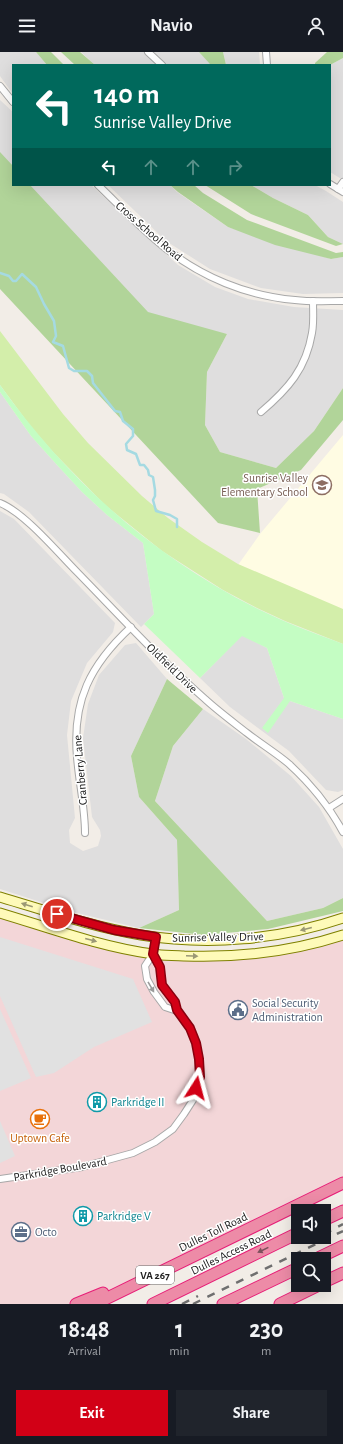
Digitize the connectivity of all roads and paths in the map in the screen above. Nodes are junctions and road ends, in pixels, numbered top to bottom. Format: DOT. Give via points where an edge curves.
graph roads {
  1 [pos="148,52"];
  2 [pos="266,52"];
  3 [pos="161,64"];
  4 [pos="267,64"];
  5 [pos="0,86"];
  6 [pos="12,101"];
  7 [pos="343,182"];
  8 [pos="331,185"];
  9 [pos="99,186"];
  10 [pos="341,191"];
  11 [pos="343,300"];
  12 [pos="313,301"];
  13 [pos="261,412"];
  14 [pos="0,503"];
  15 [pos="131,628"];
  16 [pos="343,799"];
  17 [pos="329,808"];
  18 [pos="343,832"];
  19 [pos="85,833"];
  20 [pos="0,897"];
  21 [pos="0,913"];
  22 [pos="343,918"];
  23 [pos="343,935"];
  24 [pos="156,937"];
  25 [pos="153,954"];
  26 [pos="177,1010"];
  27 [pos="0,1179"];
  28 [pos="343,1183"];
  29 [pos="343,1211"];
  30 [pos="331,1217"];
  31 [pos="291,1236"];
  32 [pos="215,1246"];
  33 [pos="343,1246"];
  34 [pos="331,1252"];
  35 [pos="291,1271"];
  36 [pos="343,1273"];
  37 [pos="331,1279"];
  38 [pos="305,1292"];
  39 [pos="76,1304"];
  40 [pos="95,1304"];
  41 [pos="153,1304"];
  42 [pos="223,1304"];
  43 [pos="280,1304"];
  1 -- 3 [label="street"];
  2 -- 4 [label="street"];
  5 -- 6 [label="street"];
  7 -- 10 [label="street"];
  8 -- 10 [label="street"];
  9 -- 12 [label="street, Cross School Road" via="150,235 193,268 251,291 294,300"];
  11 -- 12 [label="street, Cross School Road"];
  12 -- 13 [label="street" via="312,332 303,362 285,391"];
  14 -- 15 [label="street, Oldfield Drive" via="30,524"];
  15 -- 17 [label="street, Oldfield Drive" via="205,699 304,778"];
  15 -- 19 [label="street, Cranberry Lane" via="106,653 93,672 86,686 78,716 77,757"];
  16 -- 17 [label="street"];
  17 -- 18 [label="street, Oldfield Drive"];
  24 -- 20 [label="main road, Sunrise Valley Drive, one-way" via="93,924"];
  21 -- 25 [label="main road, Sunrise Valley Drive, one-way" via="97,942"];
  22 -- 24 [label="main road, Sunrise Valley Drive, one-way" via="308,928 259,937 201,940"];
  25 -- 23 [label="main road, Sunrise Valley Drive, one-way" via="216,956 264,953 300,947"];
  24 -- 25 [label="street, Parkridge Boulevard"];
  25 -- 26 [label="street, Parkridge Boulevard" via="160,967 162,985 175,1002"];
  25 -- 26 [label="street, Parkridge Boulevard, one-way" via="145,966 147,979 165,1007"];
  26 -- 27 [label="street, Parkridge Boulevard" via="190,1028 196,1043 200,1077 193,1100 173,1129 133,1153 110,1160 82,1167"];
  28 -- 32 [label="highway, Dulles Toll Road / VA 267"];
  29 -- 30 [label="highway"];
  31 -- 41 [label="highway, Dulles Access Road, one-way"];
  32 -- 39 [label="highway"];
  32 -- 40 [label="highway, Dulles Toll Road / VA 267"];
  33 -- 34 [label="highway"];
  35 -- 42 [label="highway"];
  36 -- 37 [label="highway"];
  38 -- 43 [label="highway"];
}
